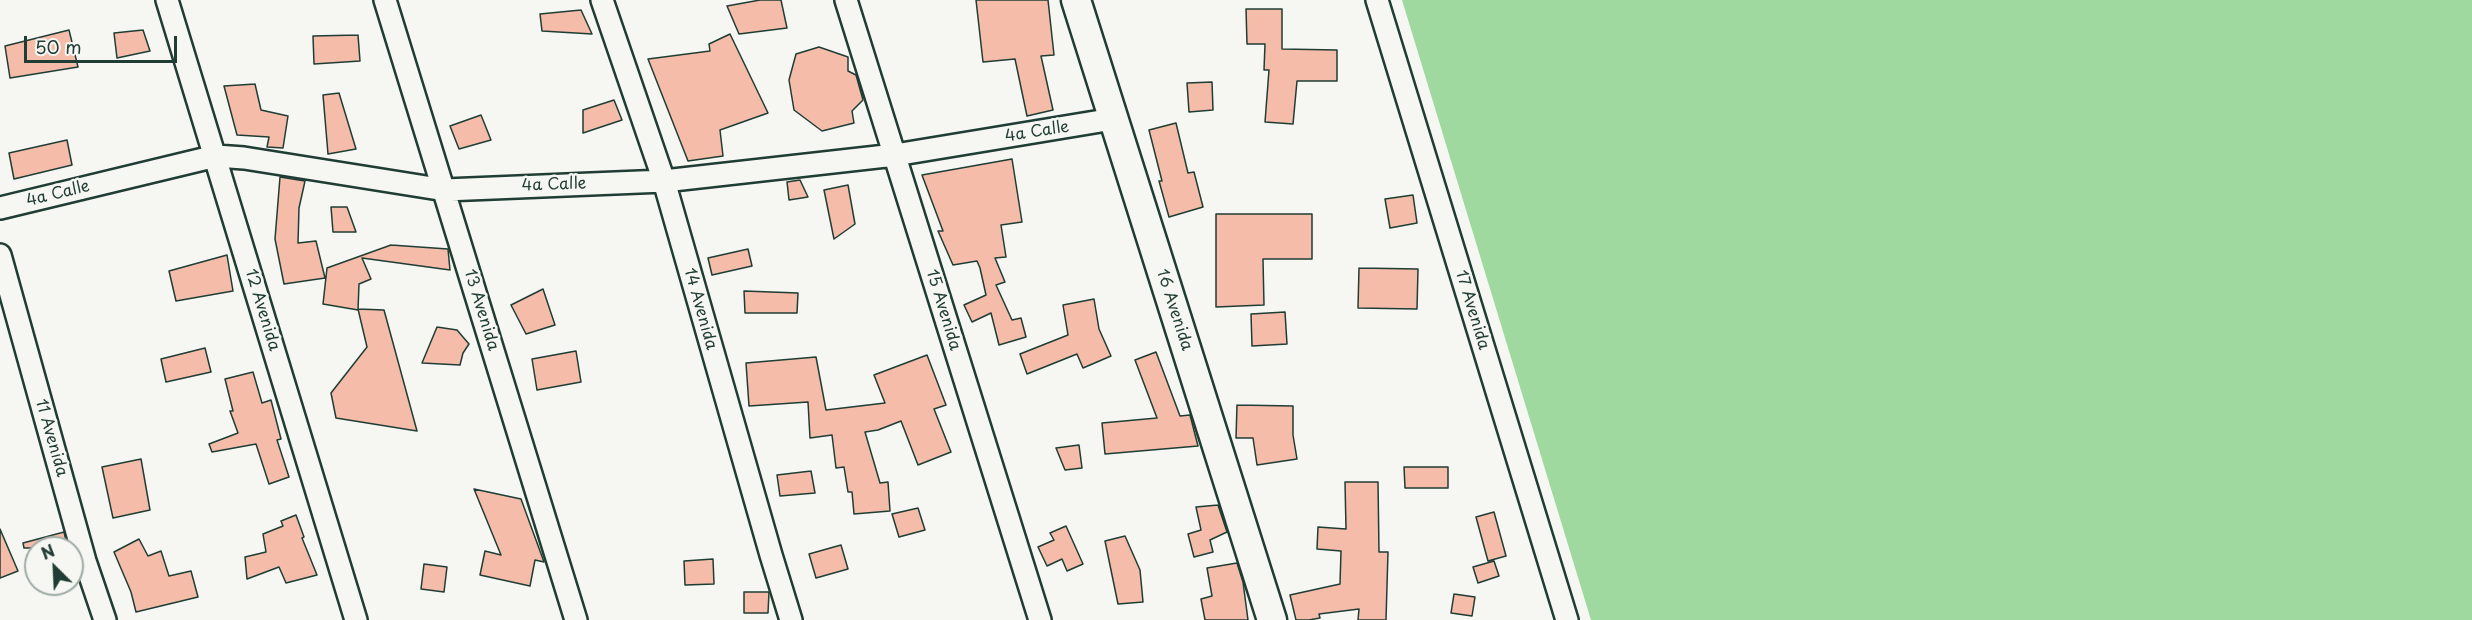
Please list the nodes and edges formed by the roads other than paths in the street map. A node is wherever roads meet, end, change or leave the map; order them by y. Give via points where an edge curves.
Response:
1 (167, 0) edge
2 (385, 0) edge
3 (602, 0) edge
4 (846, 0) edge
5 (1076, 0) edge
6 (1377, 0) edge
7 (1113, 119) junction
8 (895, 155) junction
9 (216, 156) junction
10 (664, 181) junction
11 (445, 190) junction
12 (0, 208) edge
13 (0, 255) edge
14 (105, 620) edge
15 (356, 620) edge
16 (576, 620) edge
17 (791, 620) edge
18 (1040, 620) edge
19 (1272, 620) edge
20 (1567, 620) edge

1 - 9 street, 12 Avenida
2 - 11 street, 13 Avenida
3 - 10 street, 14 Avenida
4 - 8 street, 15 Avenida
5 - 7 main road, 16 Avenida
6 - 20 street, 17 Avenida
7 - 8 street, 4a Calle
7 - 19 main road, 16 Avenida
8 - 10 street, 4a Calle
8 - 18 street, 15 Avenida
9 - 11 street, 4a Calle
9 - 12 street, 4a Calle
9 - 15 street, 12 Avenida
10 - 11 street, 4a Calle
10 - 17 street, 14 Avenida
11 - 16 street, 13 Avenida
13 - 14 street, 11 Avenida

